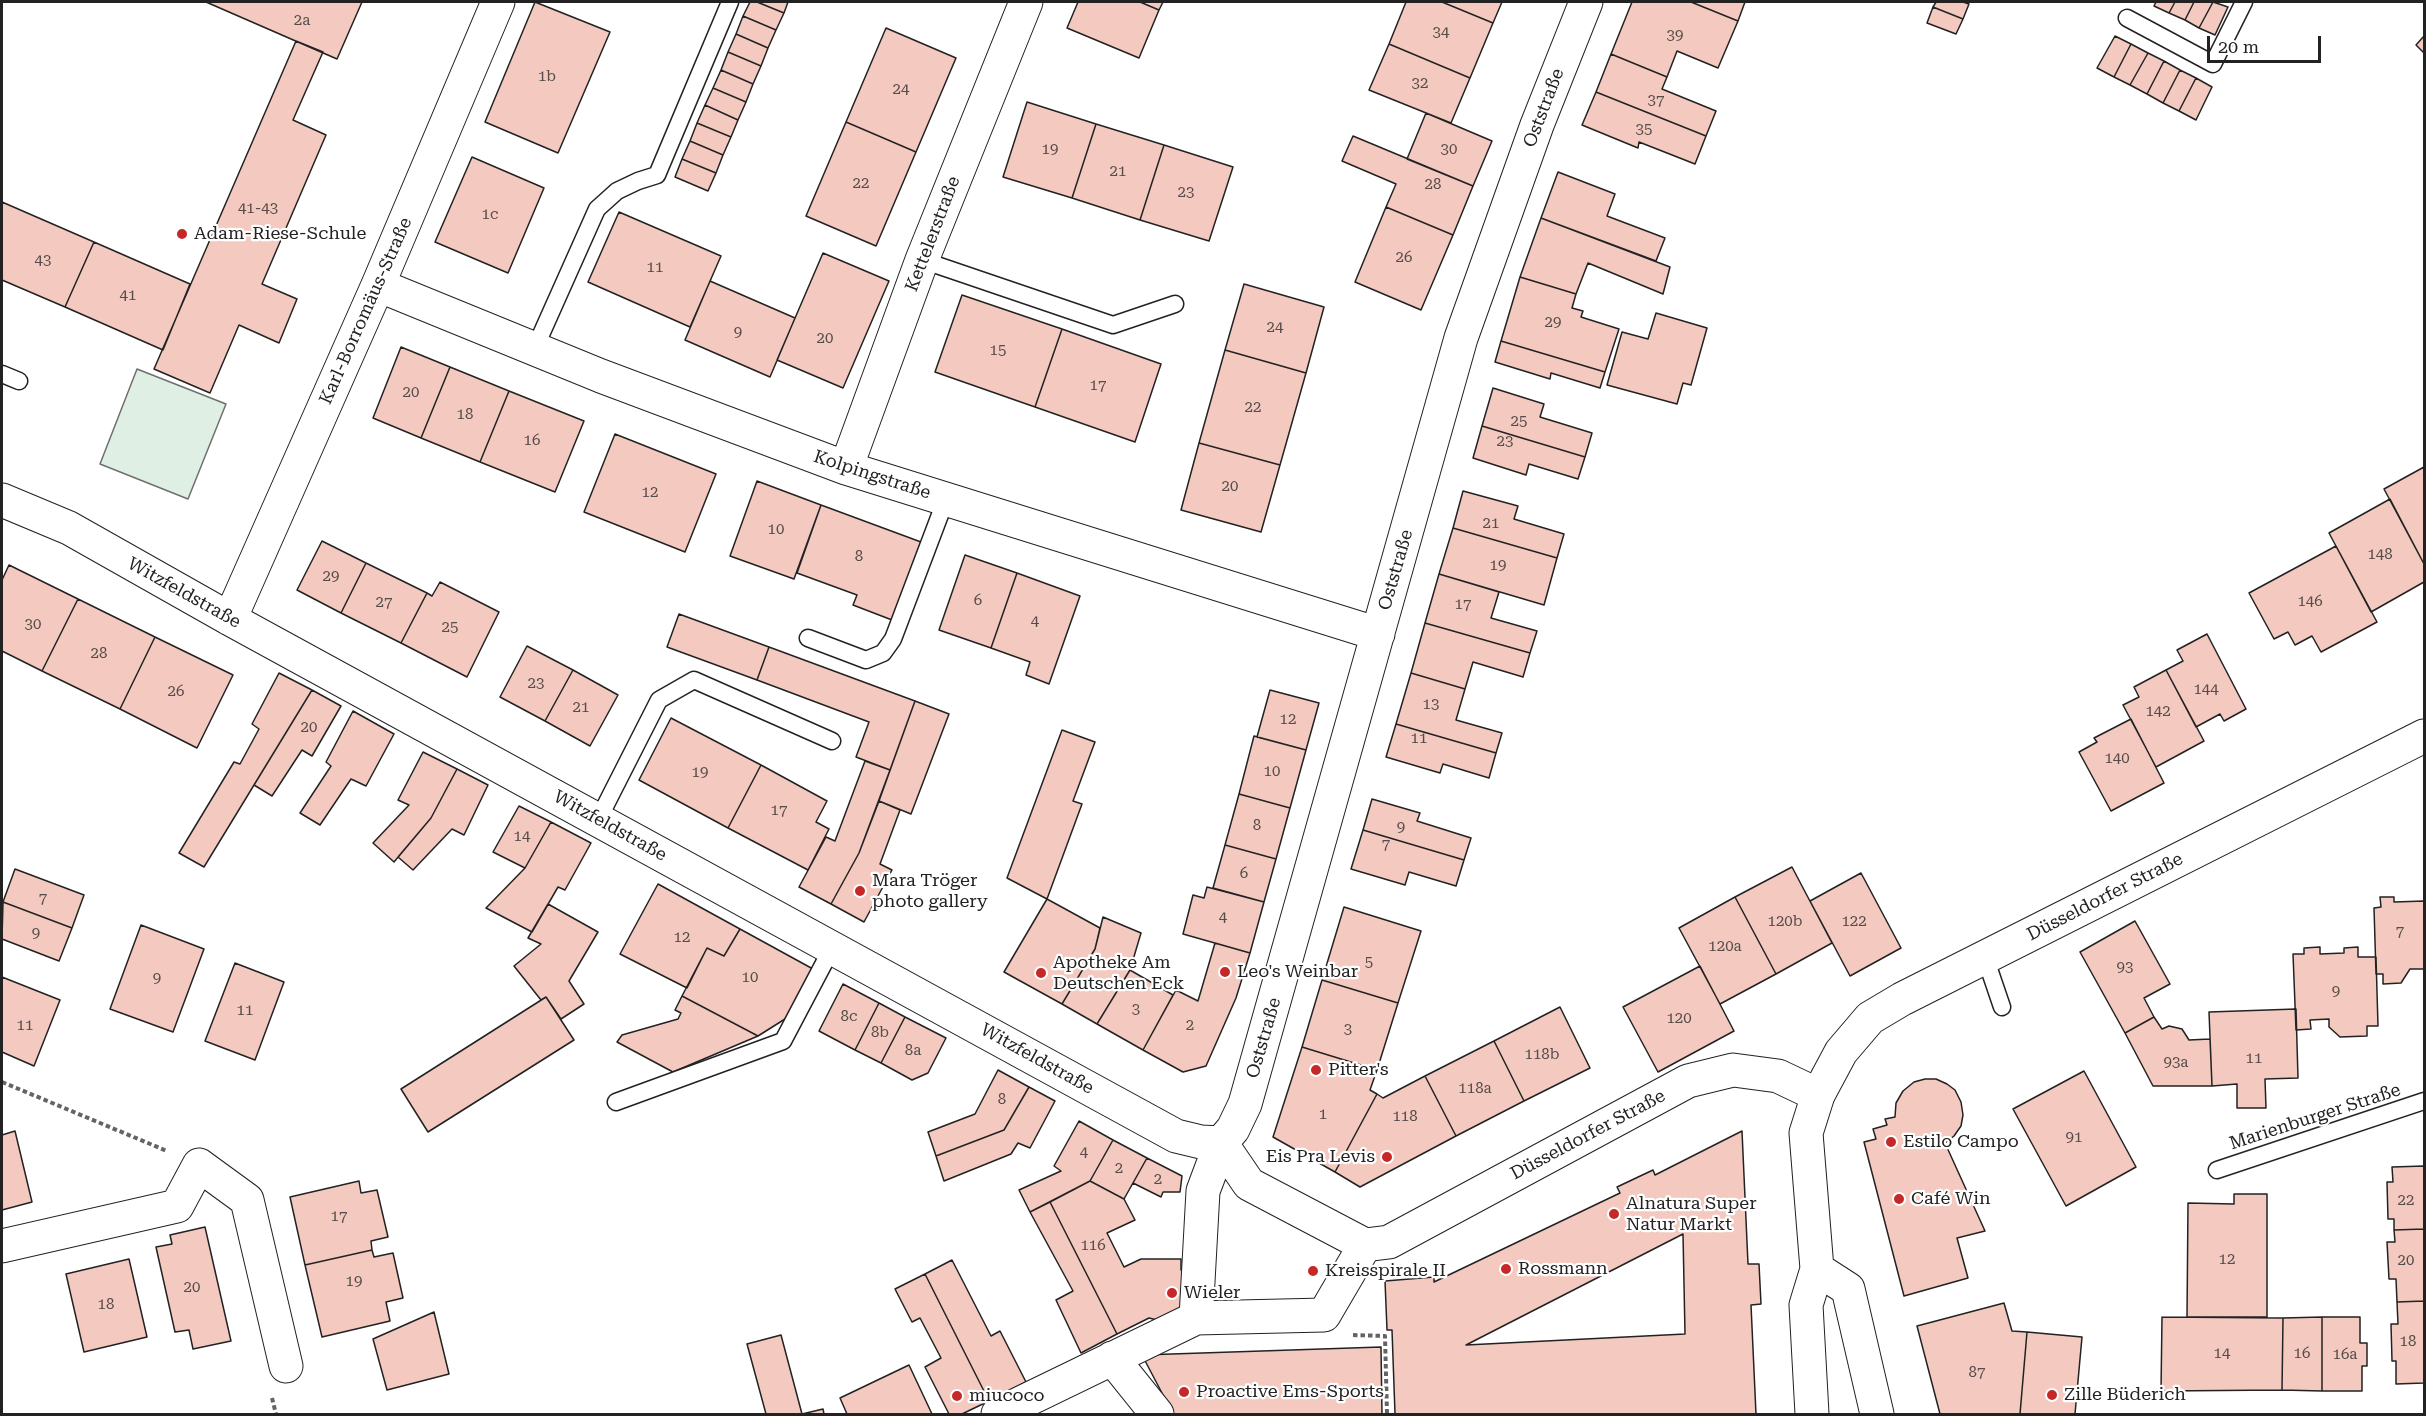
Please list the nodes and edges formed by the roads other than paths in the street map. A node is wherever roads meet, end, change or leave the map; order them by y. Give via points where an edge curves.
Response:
1 (498, 2) edge
2 (730, 2) edge
3 (1026, 2) edge
4 (1586, 2) edge
5 (2244, 2) edge
6 (2127, 18) dead end
7 (922, 260) junction
8 (378, 285) junction
9 (1175, 304) dead end
10 (535, 348) junction
11 (2, 374) edge
12 (19, 381) dead end
13 (846, 468) junction
14 (946, 499) junction
15 (2, 500) edge
16 (230, 619) junction
17 (1378, 634) junction
18 (808, 638) dead end
19 (2424, 736) edge
20 (832, 741) dead end
21 (598, 820) junction
22 (832, 948) junction
23 (1985, 957) junction
24 (2002, 1007) dead end
25 (1818, 1095) junction
26 (2424, 1101) edge
27 (616, 1102) dead end
28 (1221, 1143) junction
29 (2217, 1170) dead end
30 (1365, 1245) junction
31 (2, 1246) edge
32 (1817, 1269) junction
33 (1196, 1318) junction
34 (1112, 1358) junction
35 (286, 1366) dead end
36 (998, 1414) edge
37 (1157, 1414) edge
38 (1812, 1414) edge
39 (1877, 1414) edge

1 - 8 street, Karl-Borromäus-Straße
2 - 10 lane via 657,175 617,191 597,209
3 - 7 street, Kettelerstraße
4 - 17 street, Oststraße via 1537,125 1461,338
5 - 6 lane via 2212,64
7 - 9 lane via 1113,326
7 - 13 street, Kettelerstraße
8 - 10 street, Kolpingstraße
8 - 16 street, Karl-Borromäus-Straße
10 - 13 street, Kolpingstraße
11 - 12 lane
13 - 14 street, Kolpingstraße
14 - 17 street, Kolpingstraße
14 - 18 lane via 893,639 883,653 866,660
15 - 16 street, Witzfeldstraße via 69,528
16 - 21 street, Witzfeldstraße
17 - 28 street, Oststraße via 1245,1104
19 - 23 street, Düsseldorfer Straße
20 - 21 lane via 694,680 659,700
21 - 22 street, Witzfeldstraße
22 - 27 lane via 783,1041
22 - 28 street, Witzfeldstraße via 1176,1136
23 - 24 lane
23 - 25 street, Düsseldorfer Straße via 1870,1018 1841,1052
25 - 30 street, Düsseldorfer Straße via 1778,1076 1733,1070 1688,1081 1389,1242
25 - 32 street, Düsseldorfer Straße via 1806,1133
26 - 29 lane, Marienburger Straße
28 - 30 street via 1249,1184
28 - 33 street via 1203,1191
30 - 33 street via 1324,1315
31 - 35 street via 177,1206 198,1165 247,1200
32 - 38 street, Düsseldorfer Straße via 1806,1305
32 - 39 street via 1848,1289
33 - 34 street
34 - 36 street
34 - 37 street

